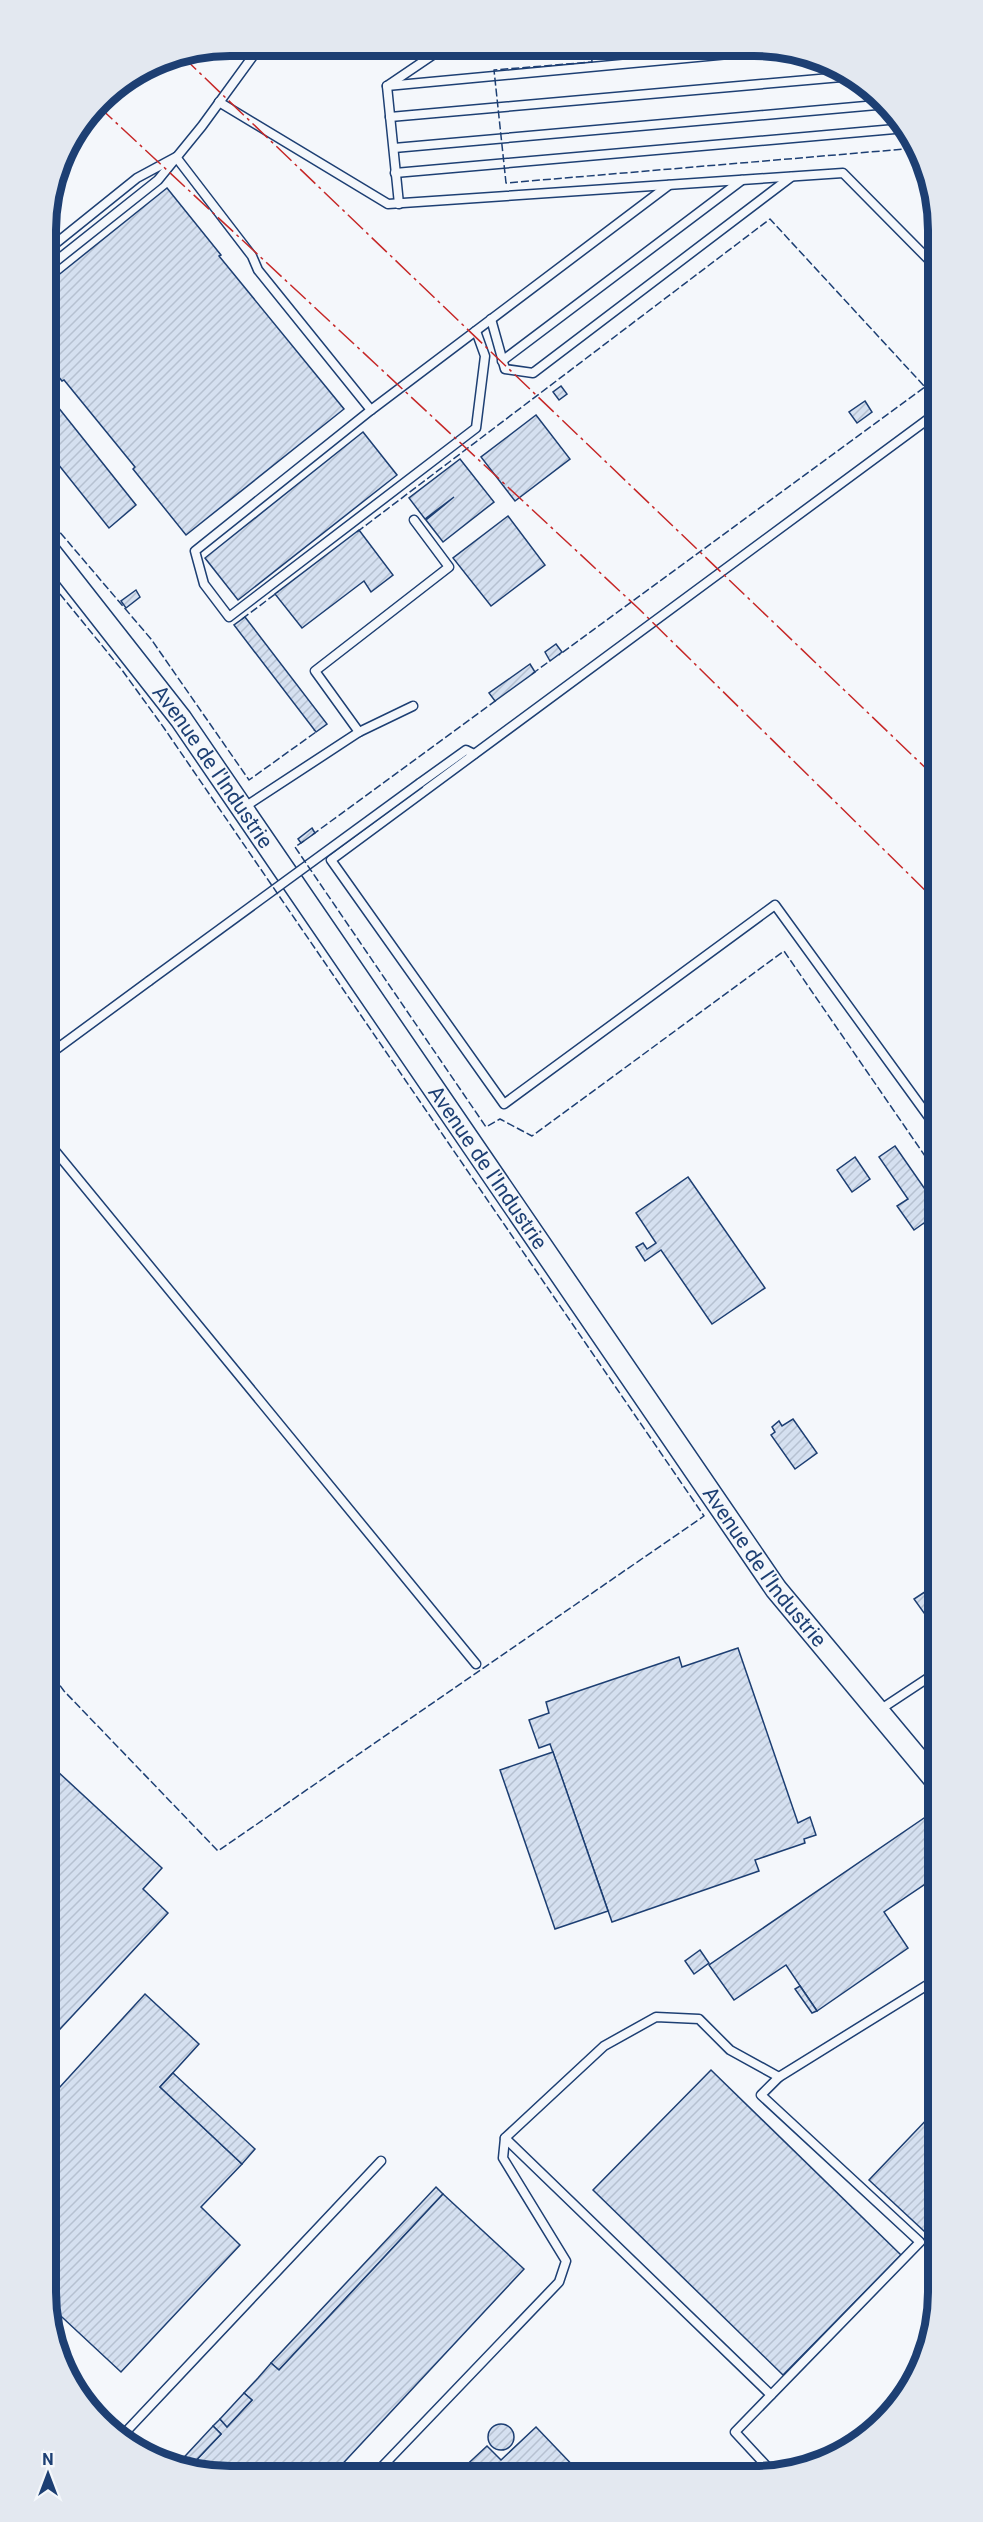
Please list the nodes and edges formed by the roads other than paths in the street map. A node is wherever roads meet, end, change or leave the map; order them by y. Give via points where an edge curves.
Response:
1 (253, 56) edge
2 (431, 56) edge
3 (708, 56) edge
4 (836, 77) edge
5 (387, 86) junction
6 (219, 102) junction
7 (874, 105) edge
8 (390, 117) junction
9 (894, 129) edge
10 (393, 148) junction
11 (176, 157) junction
12 (395, 173) junction
13 (791, 177) junction
14 (743, 180) junction
15 (669, 185) junction
16 (399, 204) junction
17 (56, 243) edge
18 (928, 259) edge
19 (56, 261) edge
20 (491, 319) junction
21 (476, 331) junction
22 (502, 361) junction
23 (371, 410) junction
24 (928, 419) edge
25 (414, 520) dead end
26 (56, 560) edge
27 (413, 706) dead end
28 (359, 732) junction
29 (474, 754) junction
30 (242, 809) junction
31 (56, 1050) edge
32 (928, 1115) edge
33 (56, 1150) edge
34 (476, 1664) dead end
35 (927, 1679) edge
36 (878, 1712) junction
37 (927, 1770) edge
38 (927, 1985) edge
39 (779, 2077) junction
40 (505, 2138) junction
41 (381, 2161) dead end
42 (771, 2395) junction
43 (126, 2432) edge
44 (766, 2465) edge
45 (384, 2466) edge

1 - 6 lane
2 - 5 lane
3 - 5 lane
4 - 8 lane
5 - 8 lane
6 - 11 lane
6 - 16 lane via 388,204
7 - 10 lane
8 - 10 lane
9 - 12 lane
10 - 12 lane
11 - 17 lane via 137,178
11 - 19 lane via 158,180
11 - 23 lane via 252,256 258,270
12 - 16 lane
13 - 14 lane
13 - 18 lane via 843,173
13 - 22 lane via 533,372 505,369
14 - 15 lane
14 - 22 lane
15 - 16 lane
15 - 20 lane
20 - 21 lane
20 - 22 lane
21 - 23 lane
21 - 23 lane via 485,356 476,428 229,618 204,584 195,550
24 - 29 lane
25 - 28 lane via 449,567 315,671
26 - 30 street, Avenue de l'Industrie via 181,719
27 - 28 lane
28 - 30 lane
29 - 31 lane, bridge via 466,750
29 - 32 lane via 331,860 504,1104 776,905
30 - 36 street, Avenue de l'Industrie via 776,1589
33 - 34 lane
35 - 36 lane
36 - 37 street, Avenue de l'Industrie
38 - 39 lane
39 - 40 lane via 730,2050 699,2019 656,2017 604,2046
39 - 42 lane via 761,2095 920,2242
40 - 42 lane
40 - 45 lane via 503,2158 566,2261 559,2282
41 - 43 lane
42 - 44 lane via 735,2432

